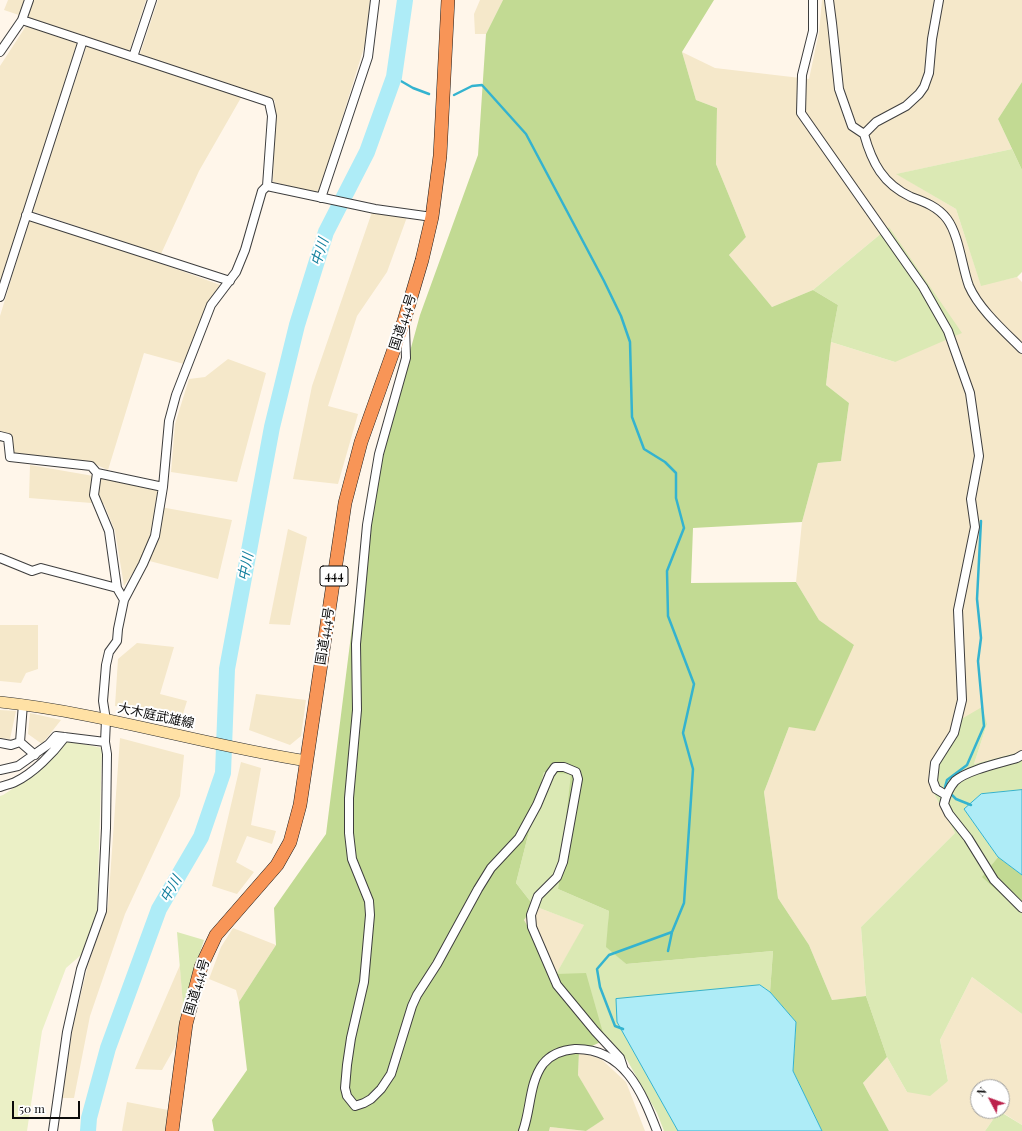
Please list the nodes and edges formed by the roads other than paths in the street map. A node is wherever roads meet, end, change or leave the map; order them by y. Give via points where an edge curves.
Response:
1 (29, 0) edge
2 (152, 0) edge
3 (375, 0) edge
4 (448, 0) edge
5 (813, 0) edge
6 (829, 0) edge
7 (939, 0) edge
8 (22, 20) junction
9 (84, 40) junction
10 (0, 52) edge
11 (133, 57) junction
12 (864, 134) junction
13 (267, 186) junction
14 (321, 198) junction
15 (26, 215) junction
16 (432, 217) junction
17 (230, 281) junction
18 (0, 297) edge
19 (404, 321) junction
20 (1022, 349) edge
21 (0, 436) edge
22 (97, 473) junction
23 (163, 487) junction
24 (0, 558) edge
25 (117, 588) junction
26 (124, 600) junction
27 (0, 702) edge
28 (24, 704) junction
29 (106, 720) junction
30 (65, 737) junction
31 (20, 742) junction
32 (105, 742) junction
33 (0, 743) edge
34 (35, 754) junction
35 (1022, 755) edge
36 (306, 761) junction
37 (0, 770) edge
38 (0, 787) edge
39 (946, 795) junction
40 (1022, 908) edge
41 (623, 1067) junction
42 (52, 1131) edge
43 (172, 1131) edge
44 (523, 1131) edge
45 (657, 1131) edge

1 - 8 street
2 - 11 street
3 - 14 street via 368,57
4 - 16 highway, 国道444号 / 444 via 440,156
5 - 39 street via 813,31 802,75 801,113 923,287 948,331 970,393 979,456 972,499 975,527 958,610 962,700 954,733 935,763 932,781 936,789
6 - 12 street via 839,88 852,126
7 - 12 street via 929,73 924,87 906,106 876,122
8 - 9 street
8 - 10 street
9 - 11 street
9 - 15 street
11 - 13 street via 269,102 272,116
12 - 20 street via 878,171 891,185 938,209 948,220 970,286 979,304
13 - 14 street
13 - 17 street via 262,191 245,250
14 - 16 street
15 - 17 street
15 - 18 street
16 - 19 highway, 国道444号 / 444
17 - 23 street via 211,305 176,394 170,421
19 - 36 highway, 国道444号 / 444 via 361,442 345,503
19 - 41 street via 406,358 379,454 368,525 356,644 357,710 349,798 349,833 352,859 369,902 370,915 364,982 350,1038 345,1088 347,1096 355,1106 364,1103 381,1089 391,1074 417,995 491,868 519,838 537,806 550,774 556,767 576,772 578,779 563,862 557,877 538,896 531,915 532,928 557,985 620,1058
21 - 22 street via 8,438 10,457 91,466
22 - 23 street
22 - 25 street via 94,495 109,530
23 - 26 street via 155,536
24 - 25 street via 32,571 41,568
25 - 26 street
26 - 29 street via 117,641 109,652 106,665 103,701
27 - 28 main road, 大木庭武雄線
28 - 29 main road, 大木庭武雄線
28 - 31 street
29 - 32 street
29 - 36 main road, 大木庭武雄線
30 - 32 street
30 - 34 street via 56,736
30 - 38 street via 36,767 16,782
31 - 33 street via 11,745
31 - 34 street
32 - 42 street via 106,828 102,910 81,969 67,1032
34 - 37 street via 18,766
35 - 39 street via 974,771 956,780
36 - 43 highway, 国道444号 / 444 via 300,805 290,842 277,865 216,935 201,968 186,1024
39 - 40 street via 944,804 949,814 968,838 994,880
41 - 44 street via 608,1056 587,1049 566,1050 553,1055 543,1064 534,1082
41 - 45 street via 637,1085

